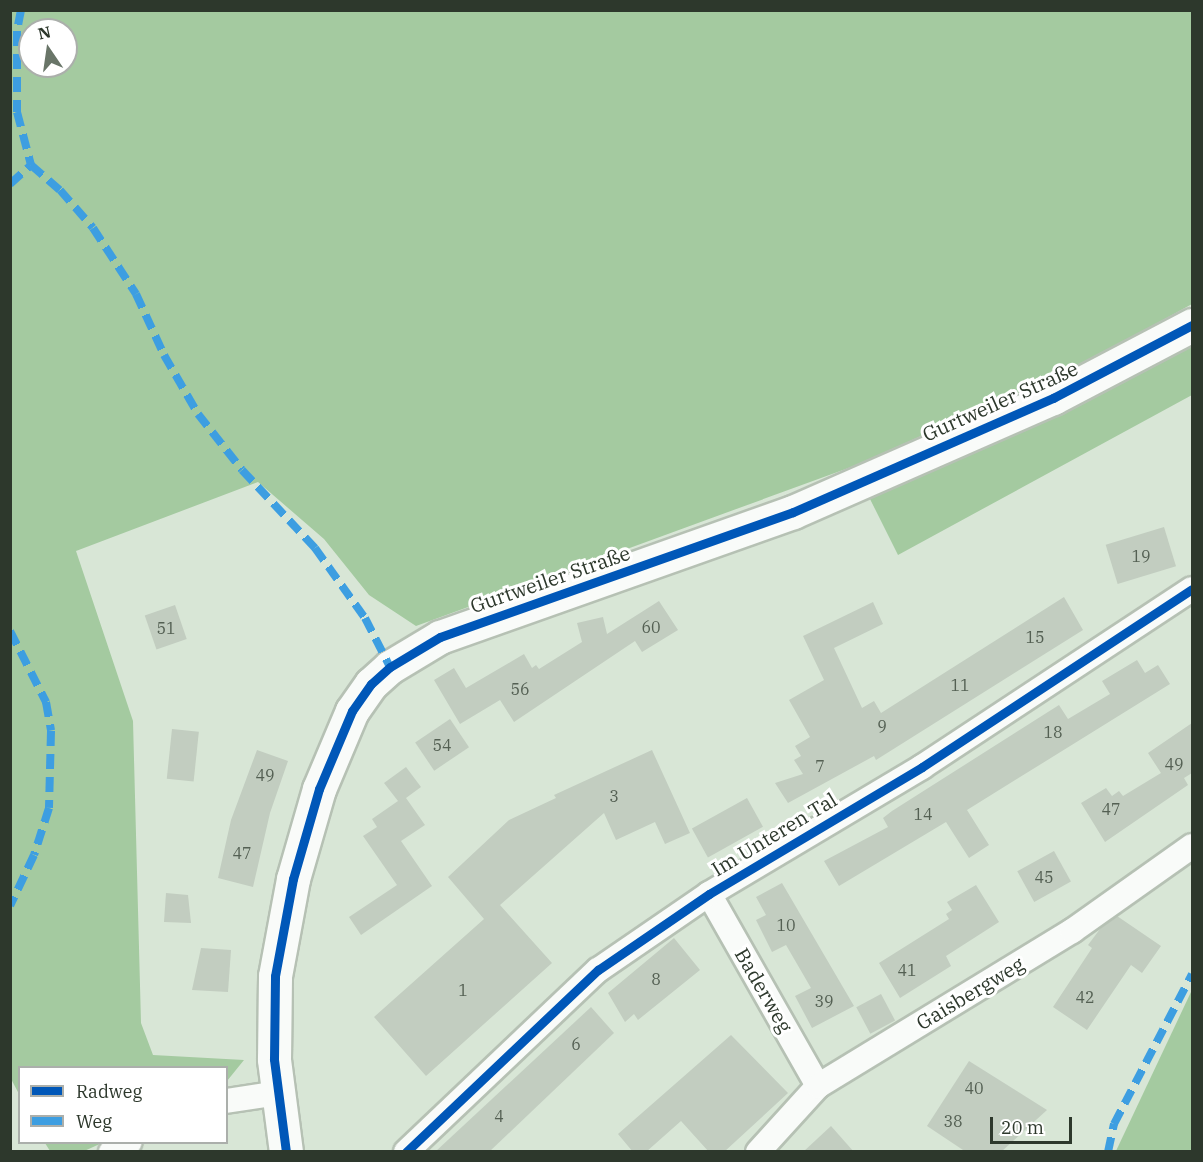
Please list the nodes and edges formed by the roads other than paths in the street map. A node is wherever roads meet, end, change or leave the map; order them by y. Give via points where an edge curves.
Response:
1 (1192, 326) edge
2 (1192, 590) edge
3 (1192, 846) edge
4 (709, 894) junction
5 (818, 1086) junction
6 (279, 1093) junction
7 (228, 1101) edge
8 (128, 1144) edge
9 (111, 1152) edge
10 (286, 1152) edge
11 (406, 1152) edge
12 (758, 1152) edge

1 - 6 main road, Gurtweiler Straße via 1053,398 793,512 488,619 440,638 390,667 371,684 352,711 319,789 293,879 272,1017
2 - 4 street, Im Unteren Tal via 922,767
3 - 5 street, Gaisbergweg via 1072,931
4 - 5 street, Baderweg
4 - 11 street, Im Unteren Tal via 598,970
5 - 12 street, Gaisbergweg
6 - 7 street
6 - 10 main road, Gurtweiler Straße
8 - 9 street

